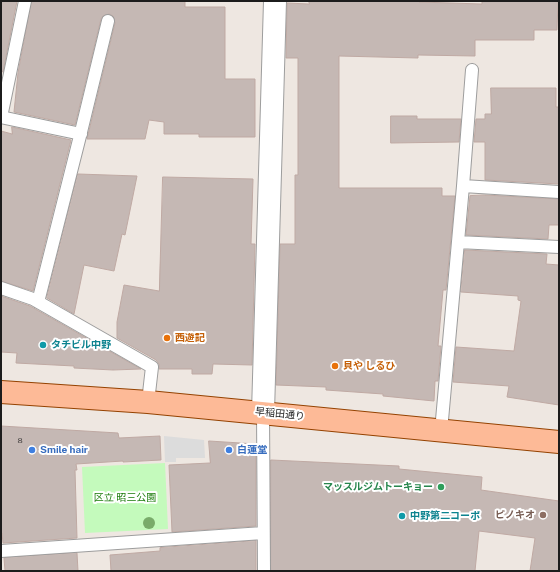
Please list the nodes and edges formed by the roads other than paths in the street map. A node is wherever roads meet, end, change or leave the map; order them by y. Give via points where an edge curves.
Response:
1 (25, 1) edge
2 (275, 1) edge
3 (108, 21) dead end
4 (472, 70) dead end
5 (1, 117) edge
6 (81, 134) junction
7 (463, 186) junction
8 (559, 192) edge
9 (458, 242) junction
10 (559, 247) edge
11 (1, 288) edge
12 (38, 302) junction
13 (1, 392) edge
14 (148, 402) junction
15 (263, 412) junction
16 (441, 431) junction
17 (559, 442) edge
18 (263, 533) junction
19 (1, 551) edge
20 (264, 571) edge

1 - 5 lane
2 - 15 street
3 - 6 lane
4 - 7 lane
5 - 6 lane
6 - 12 lane
7 - 8 lane
7 - 9 lane
9 - 10 lane
9 - 16 lane
11 - 12 lane
12 - 14 lane via 152,367
13 - 14 main road, 早稲田通り
14 - 15 main road, 早稲田通り
15 - 16 main road, 早稲田通り
15 - 18 lane
16 - 17 main road, 早稲田通り
18 - 19 lane
18 - 20 lane

